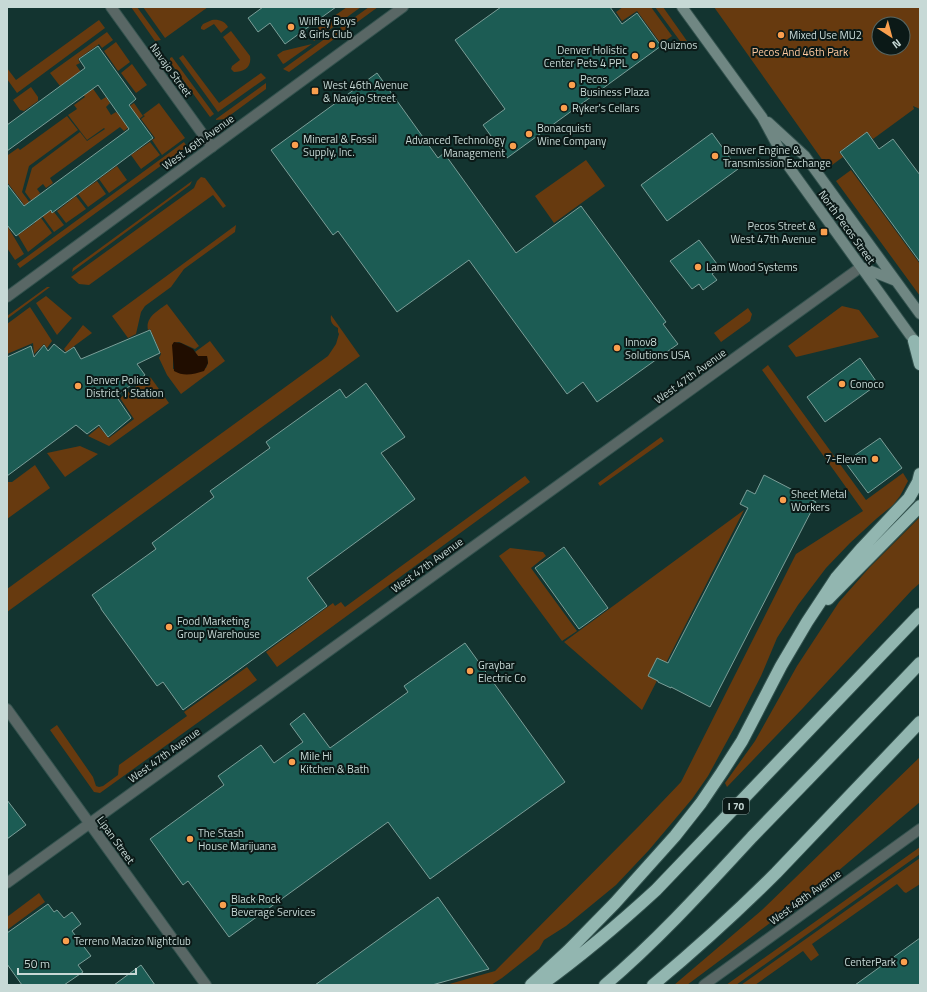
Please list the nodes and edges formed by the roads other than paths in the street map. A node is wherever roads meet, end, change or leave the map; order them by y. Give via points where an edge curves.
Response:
1 (111, 7) edge
2 (404, 7) edge
3 (682, 7) edge
4 (762, 117) junction
5 (212, 147) junction
6 (861, 267) junction
7 (896, 281) junction
8 (7, 297) edge
9 (920, 314) edge
10 (917, 344) edge
11 (920, 364) edge
12 (920, 474) edge
13 (920, 506) edge
14 (920, 614) edge
15 (812, 615) junction
16 (920, 663) edge
17 (7, 709) edge
18 (920, 722) edge
19 (90, 823) junction
20 (920, 828) edge
21 (7, 883) edge
22 (206, 985) edge
23 (531, 985) edge
24 (541, 985) edge
25 (605, 985) edge
26 (653, 985) edge
27 (704, 985) edge

1 - 5 street, Navajo Street
2 - 5 street, West 46th Avenue
3 - 4 main road, North Pecos Street
4 - 6 main road, North Pecos Street via 789,167
4 - 7 main road, North Pecos Street via 805,156
5 - 8 street, West 46th Avenue
6 - 7 main road
6 - 10 main road, North Pecos Street
6 - 19 street, West 47th Avenue
7 - 9 main road, North Pecos Street
10 - 11 highway
12 - 15 highway via 909,498 836,578
13 - 15 highway
14 - 24 highway, I 70 via 656,890 627,917
15 - 23 highway via 742,741 701,803 615,903
16 - 25 highway via 681,913
17 - 19 street, Lipan Street
18 - 26 highway via 758,891
19 - 21 street, West 47th Avenue
19 - 22 street, Lipan Street
20 - 27 street, West 48th Avenue

